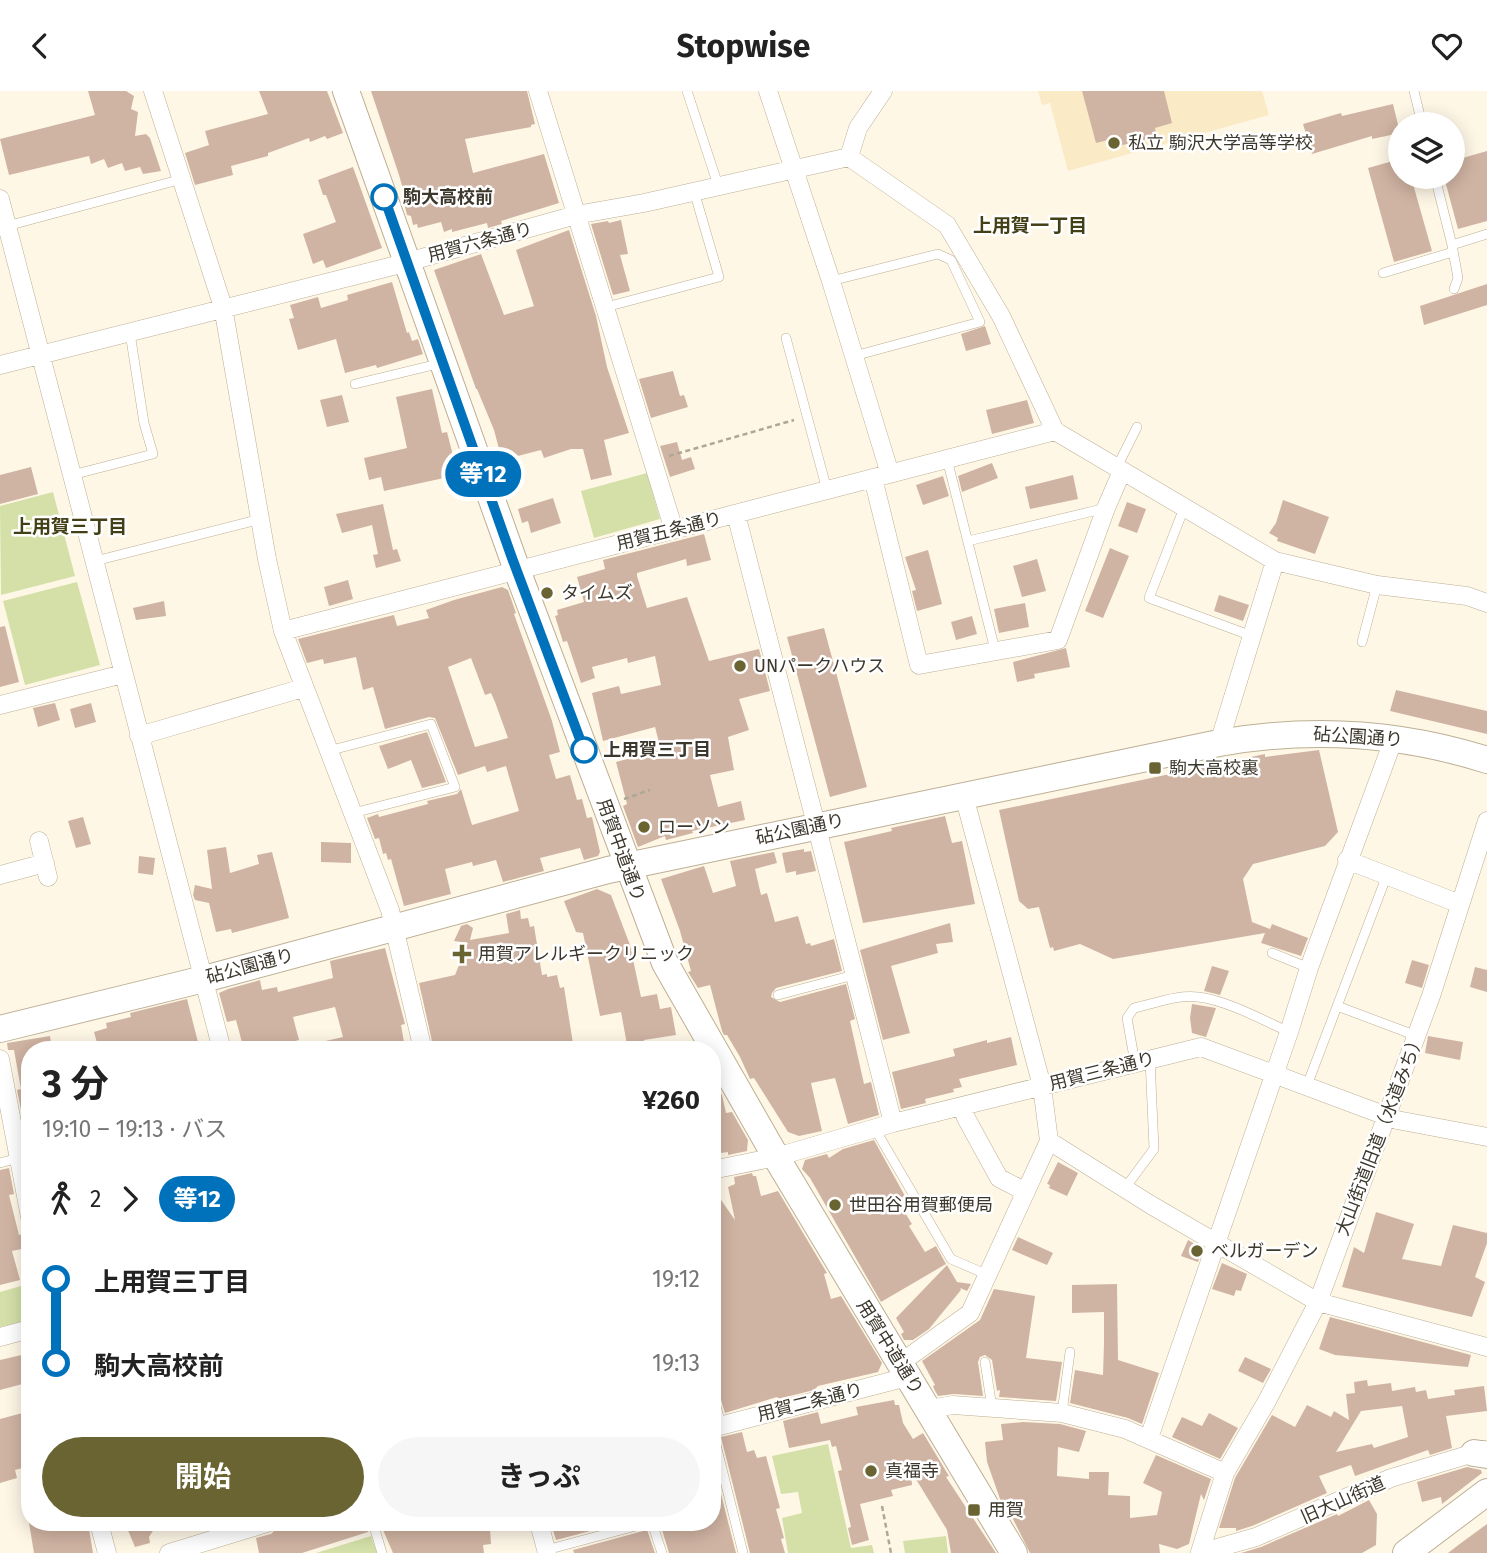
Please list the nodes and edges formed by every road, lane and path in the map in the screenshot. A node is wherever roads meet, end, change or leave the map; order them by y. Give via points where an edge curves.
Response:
1 (153, 91) edge
2 (346, 91) edge
3 (538, 91) edge
4 (687, 91) edge
5 (768, 91) edge
6 (884, 91) edge
7 (1414, 91) edge
8 (1419, 112) edge
9 (849, 157) junction
10 (793, 168) junction
11 (182, 179) junction
12 (718, 185) junction
13 (1438, 189) edge
14 (694, 191) junction
15 (0, 199) edge
16 (576, 215) junction
17 (7, 226) junction
18 (1487, 234) edge
19 (1453, 249) junction
20 (407, 262) junction
21 (1383, 273) dead end
22 (831, 281) junction
23 (1454, 289) dead end
24 (223, 307) junction
25 (606, 307) junction
26 (130, 333) junction
27 (786, 338) dead end
28 (41, 355) junction
29 (854, 356) junction
30 (443, 363) junction
31 (0, 365) edge
32 (355, 384) dead end
33 (807, 416) junction
34 (1137, 427) dead end
35 (1055, 431) junction
36 (947, 459) junction
37 (653, 461) junction
38 (1120, 469) junction
39 (72, 475) junction
40 (881, 476) junction
41 (827, 490) junction
42 (1106, 508) junction
43 (1184, 508) junction
44 (736, 514) junction
45 (261, 519) junction
46 (674, 530) junction
47 (968, 541) junction
48 (94, 561) junction
49 (1275, 561) junction
50 (517, 570) junction
51 (1377, 585) junction
52 (1487, 603) edge
53 (284, 631) junction
54 (1252, 636) junction
55 (1362, 642) dead end
56 (995, 650) junction
57 (123, 674) junction
58 (303, 688) junction
59 (0, 705) edge
60 (139, 736) junction
61 (1394, 738) junction
62 (1219, 743) junction
63 (327, 751) junction
64 (1487, 760) edge
65 (964, 796) junction
66 (351, 814) junction
67 (1487, 821) edge
68 (817, 826) junction
69 (39, 841) dead end
70 (1347, 860) junction
71 (627, 866) junction
72 (0, 874) edge
73 (1387, 875) junction
74 (1460, 904) junction
75 (394, 926) junction
76 (1272, 953) dead end
77 (1308, 968) junction
78 (854, 975) junction
79 (204, 979) junction
80 (778, 995) dead end
81 (1337, 1006) junction
82 (0, 1029) edge
83 (1289, 1032) junction
84 (1417, 1036) junction
85 (220, 1041) edge
86 (421, 1041) edge
87 (709, 1041) edge
88 (0, 1059) edge
89 (1143, 1061) junction
90 (721, 1062) edge
91 (1274, 1075) junction
92 (1042, 1086) junction
93 (1306, 1087) junction
94 (962, 1106) junction
95 (1385, 1116) junction
96 (894, 1123) junction
97 (875, 1129) junction
98 (1487, 1137) edge
99 (1049, 1141) junction
100 (776, 1157) junction
101 (19, 1158) junction
102 (0, 1163) edge
103 (721, 1168) edge
104 (21, 1169) edge
105 (1125, 1188) junction
106 (1026, 1192) junction
107 (1216, 1243) junction
108 (988, 1275) junction
109 (1318, 1302) junction
110 (21, 1331) edge
111 (0, 1337) edge
112 (1487, 1347) edge
113 (1070, 1352) dead end
114 (985, 1363) dead end
115 (903, 1371) junction
116 (992, 1408) junction
117 (929, 1409) junction
118 (1062, 1413) junction
119 (721, 1425) edge
120 (1149, 1438) junction
121 (1483, 1452) edge
122 (721, 1454) edge
123 (1225, 1473) junction
124 (1487, 1492) edge
125 (881, 1506) dead end
126 (101, 1531) edge
127 (241, 1531) edge
128 (375, 1531) edge
129 (541, 1531) edge
130 (618, 1531) edge
131 (655, 1531) edge
132 (1234, 1548) edge
133 (547, 1551) edge
134 (107, 1553) edge
135 (169, 1553) edge
136 (382, 1553) edge
137 (662, 1553) edge
138 (743, 1553) edge
139 (891, 1553) edge
140 (1014, 1553) edge
141 (1199, 1553) edge
142 (1405, 1553) edge

1 - 11 street
2 - 20 street, 用賀中道通り
3 - 16 street
4 - 12 lane
5 - 10 street
6 - 9 street via 858,128
7 - 8 lane
9 - 10 street, 用賀六条通り
9 - 35 street via 947,225 1001,316
10 - 12 street, 用賀六条通り
10 - 22 street
11 - 17 lane
11 - 24 street
12 - 14 street, 用賀六条通り
13 - 19 lane
14 - 16 street, 用賀六条通り
14 - 25 lane via 719,278
15 - 17 street
16 - 20 street, 用賀六条通り
16 - 25 street
17 - 28 street
18 - 19 lane
19 - 21 lane
19 - 23 lane via 1458,278
20 - 24 street, 用賀六条通り
20 - 30 street, 用賀中道通り
22 - 29 street
22 - 29 lane via 938,254 951,260 980,321
24 - 26 street, 用賀六条通り
24 - 45 street
25 - 37 street
26 - 28 street, 用賀六条通り
26 - 39 lane via 153,454
27 - 33 lane
28 - 31 street, 用賀六条通り
28 - 39 street
29 - 40 street
30 - 32 lane
30 - 50 street, 用賀中道通り
33 - 37 path
33 - 41 lane
34 - 38 lane
35 - 36 street, 用賀五条通り
35 - 38 street
36 - 40 street, 用賀五条通り
36 - 47 lane
37 - 46 street
38 - 42 street
38 - 43 street
39 - 48 street
40 - 41 street, 用賀五条通り
40 - 56 street via 919,665
41 - 44 street, 用賀五条通り
42 - 47 lane
42 - 56 street via 1058,639
43 - 49 street
43 - 54 lane via 1149,598
44 - 46 street, 用賀五条通り
44 - 68 street
45 - 48 lane
45 - 53 street
46 - 50 street, 用賀五条通り
47 - 56 lane
48 - 57 street
49 - 51 street
49 - 54 street
50 - 53 street, 用賀五条通り
50 - 71 street, 用賀中道通り
51 - 52 street via 1467,596
51 - 55 lane
53 - 58 street
54 - 62 street
57 - 59 street
57 - 60 street
58 - 60 street
58 - 63 street
60 - 79 street
61 - 62 street, 砧公園通り via 1306,733
61 - 64 street, 砧公園通り
61 - 70 street
62 - 65 street, 砧公園通り
63 - 66 street
63 - 66 lane via 431,724 455,787
65 - 68 street, 砧公園通り
65 - 92 street
66 - 75 street
67 - 74 street, 大山街道旧道（水道みち）
68 - 71 street, 砧公園通り
68 - 78 street
69 - 72 street via 47,870
70 - 73 street
70 - 77 street
71 - 75 street, 砧公園通り
71 - 87 street, 用賀中道通り via 664,963
73 - 74 street
73 - 81 lane
74 - 84 street, 大山街道旧道（水道みち）
75 - 79 street, 砧公園通り
75 - 86 street
76 - 77 lane
77 - 83 street
78 - 80 lane
78 - 96 street
79 - 82 street, 砧公園通り
79 - 85 street
81 - 84 lane
81 - 93 lane
83 - 89 lane via 1243,1011 1198,997 1180,998 1134,1008 1127,1019
83 - 91 street
84 - 95 street, 大山街道旧道（水道みち）
88 - 101 street
89 - 91 street, 用賀三条通り via 1201,1047
89 - 92 street, 用賀三条通り
89 - 105 lane via 1154,1149
90 - 100 street, 用賀中道通り
91 - 93 street, 用賀三条通り
91 - 107 street
92 - 94 street, 用賀三条通り
92 - 99 street
93 - 95 street, 用賀三条通り
94 - 96 street, 用賀三条通り
94 - 106 street via 999,1178
95 - 98 street, 用賀三条通り
95 - 109 street, 大山街道旧道（水道みち）
96 - 97 street, 用賀三条通り
97 - 100 street, 用賀三条通り
97 - 108 lane via 951,1259
99 - 105 street
99 - 106 street
100 - 103 street, 用賀三条通り
100 - 115 street, 用賀中道通り
101 - 102 lane
101 - 104 street
105 - 107 street
106 - 108 street
107 - 109 street
107 - 120 street
108 - 115 street via 970,1313
109 - 112 street
109 - 123 street, 大山街道旧道（水道みち）
110 - 111 street
113 - 118 lane
114 - 116 lane
115 - 117 street, 用賀中道通り
115 - 119 street, 用賀二条通り
116 - 117 street via 953,1405
116 - 118 street
117 - 140 street, 用賀中道通り
118 - 120 street
120 - 123 street
121 - 132 street, 旧大山街道 via 1391,1478
122 - 138 lane
123 - 141 street, 大山街道旧道（水道みち）
124 - 142 street
125 - 139 path
126 - 134 street
127 - 135 street
128 - 136 lane
129 - 133 street
130 - 133 lane
131 - 137 lane
132 - 141 street, 旧大山街道

